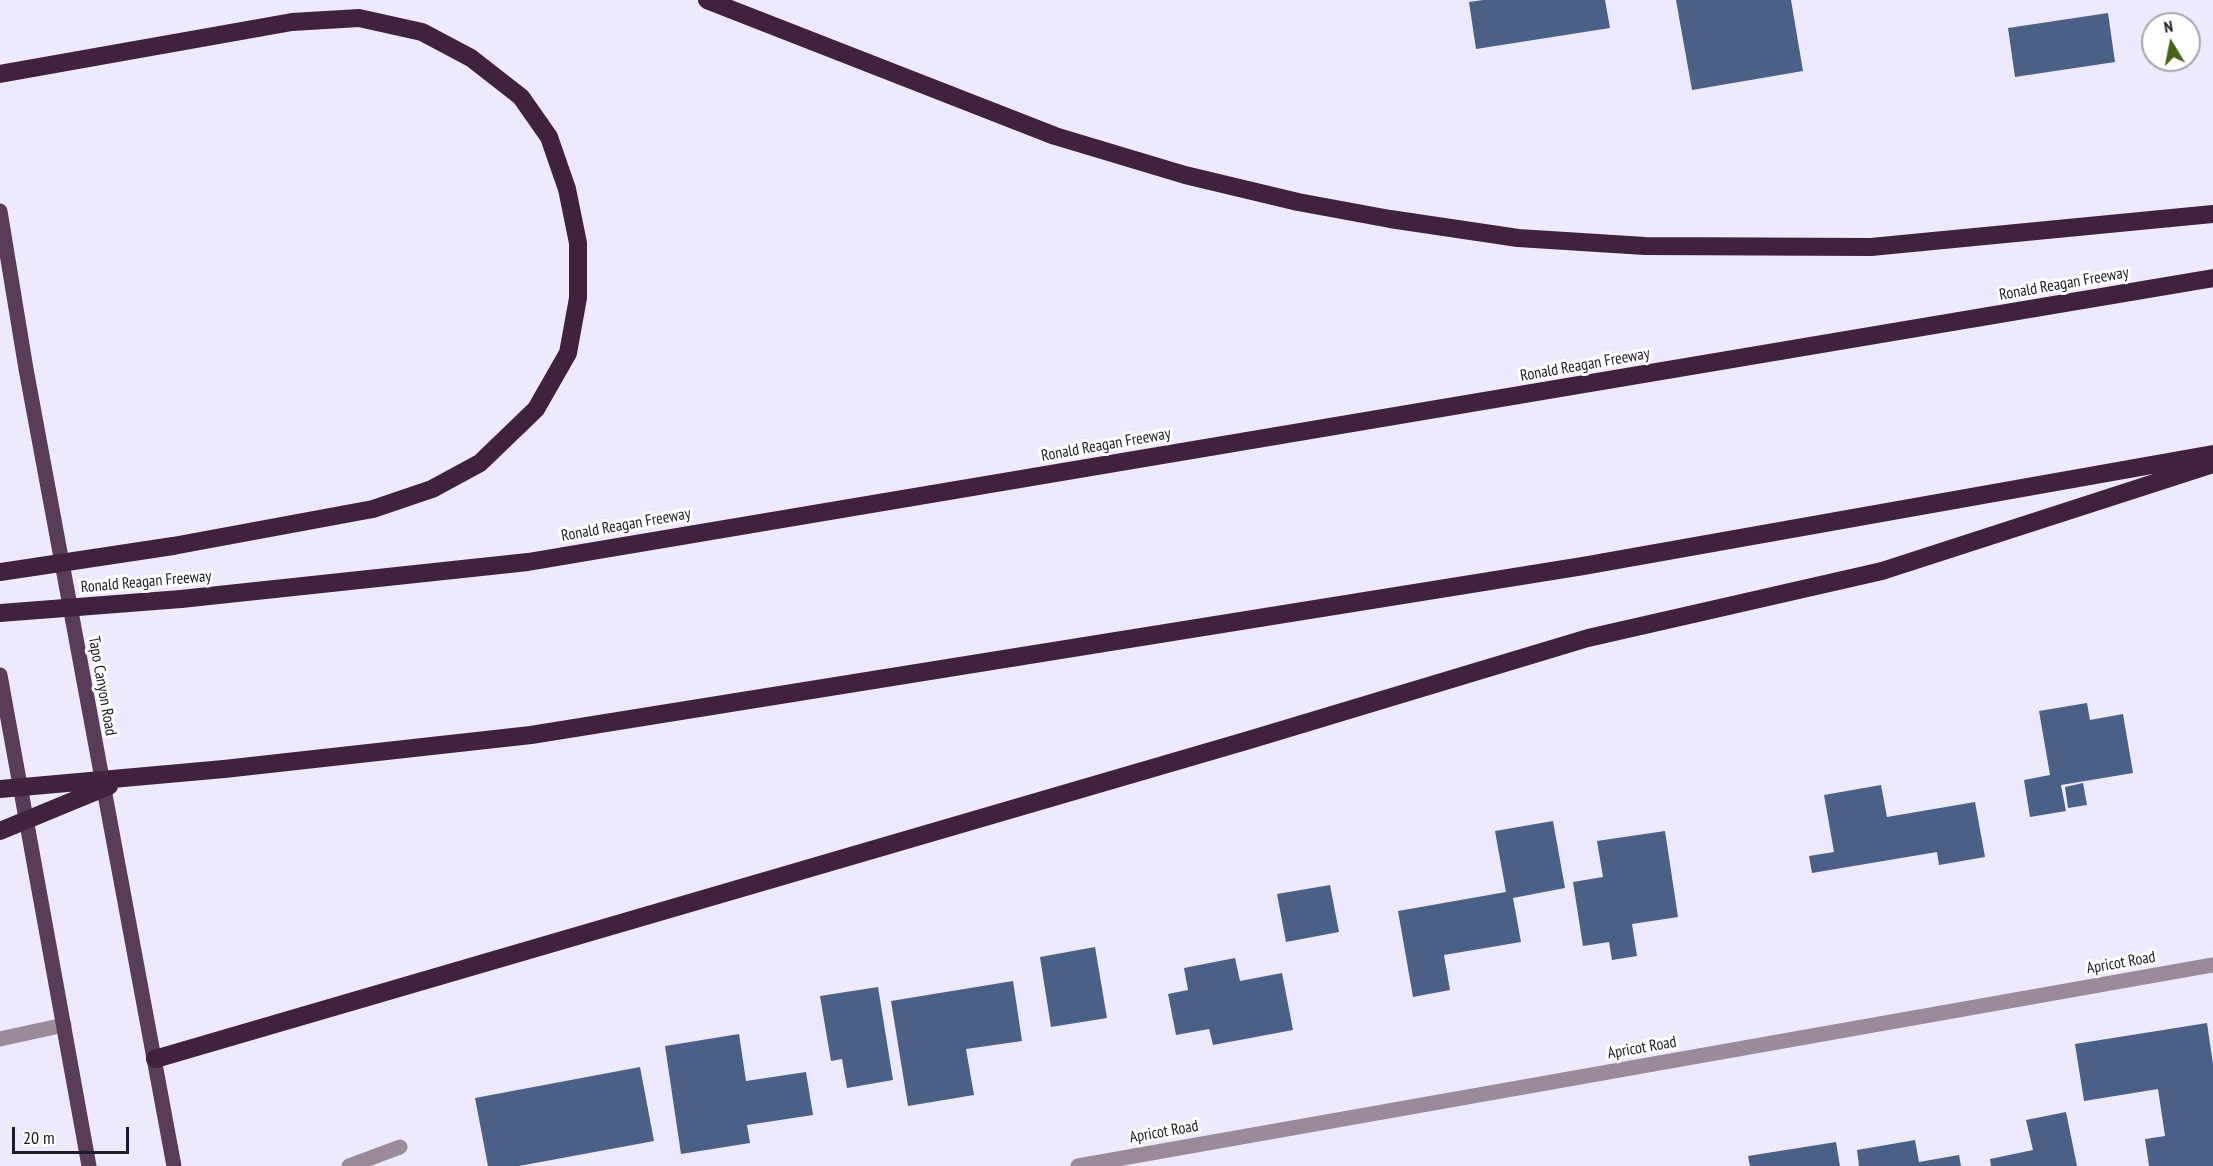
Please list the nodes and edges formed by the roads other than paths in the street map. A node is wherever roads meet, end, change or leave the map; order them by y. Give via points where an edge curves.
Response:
1 (707, 0) edge
2 (0, 74) edge
3 (0, 211) edge
4 (2213, 214) edge
5 (2213, 278) edge
6 (2213, 454) edge
7 (2213, 464) edge
8 (0, 572) edge
9 (0, 613) edge
10 (0, 675) edge
11 (126, 779) junction
12 (0, 789) edge
13 (0, 831) edge
14 (2213, 965) edge
15 (64, 1025) junction
16 (0, 1039) edge
17 (155, 1059) junction
18 (400, 1147) dead end
19 (89, 1166) edge
20 (174, 1166) edge
21 (349, 1166) edge
22 (1078, 1166) edge

1 - 4 highway via 1055,136 1185,175 1298,202 1518,238 1645,246 1871,247
2 - 8 highway, bridge via 292,22 359,18 422,32 471,58 521,97 549,137 567,189 578,243 578,298 568,353 536,409 480,463 432,489 373,509 173,546
3 - 17 main road, Tapo Canyon Road
5 - 9 highway, Ronald Reagan Freeway, bridge via 528,562 181,599
6 - 11 highway, bridge via 1583,566 531,735
7 - 17 highway via 1881,571 1588,638
10 - 15 main road
11 - 12 highway, bridge
11 - 13 highway, bridge
14 - 22 street, Apricot Road
15 - 16 street
15 - 19 main road
17 - 20 main road, Tapo Canyon Road
18 - 21 street

